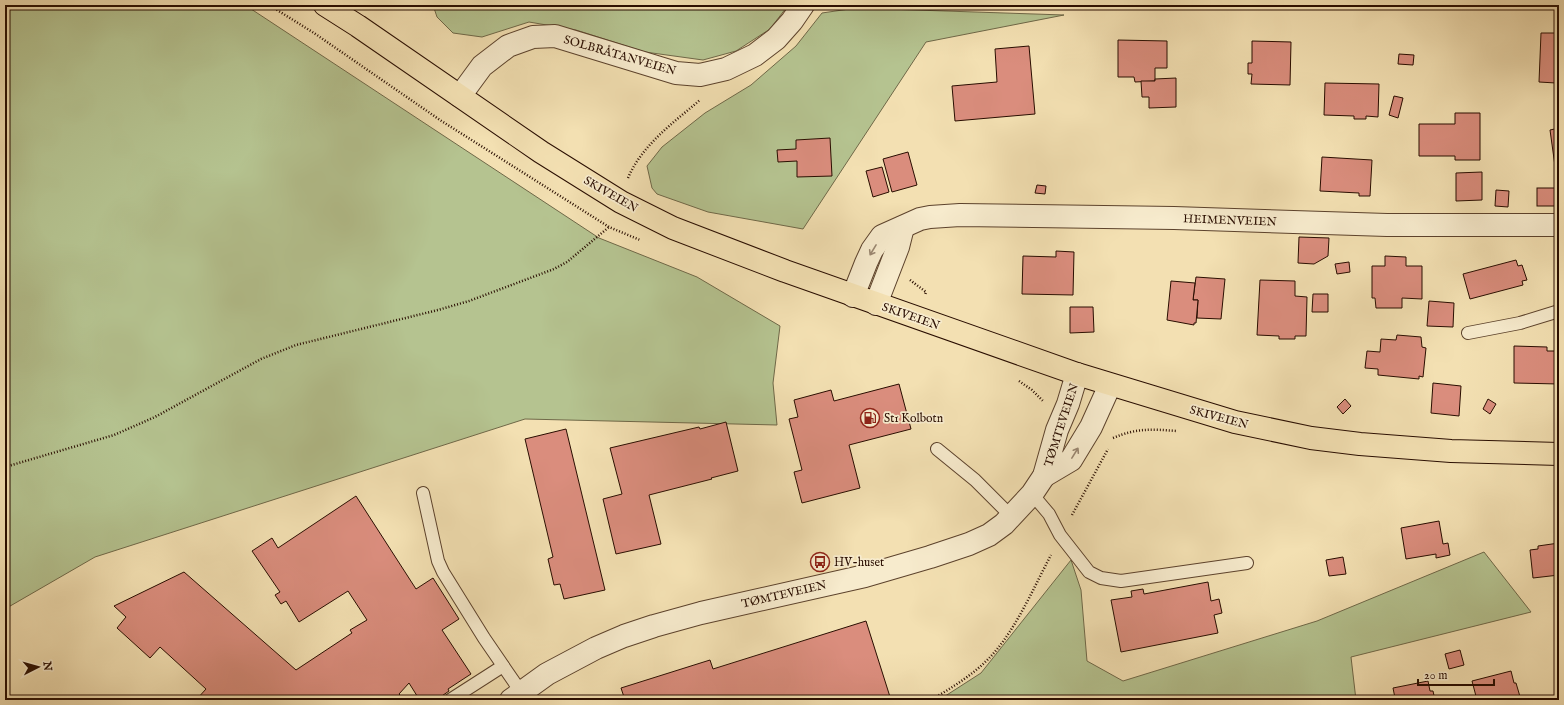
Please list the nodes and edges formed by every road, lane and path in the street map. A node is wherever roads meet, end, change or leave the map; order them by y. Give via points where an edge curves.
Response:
1 (325, 5) edge
2 (803, 5) edge
3 (460, 96) junction
4 (702, 98) dead end
5 (621, 202) junction
6 (1559, 225) edge
7 (902, 227) junction
8 (853, 296) junction
9 (876, 304) junction
10 (1559, 311) edge
11 (1468, 333) dead end
12 (1077, 374) junction
13 (1110, 385) junction
14 (1183, 432) dead end
15 (937, 449) dead end
16 (1559, 454) edge
17 (5, 467) edge
18 (1044, 476) junction
19 (423, 493) dead end
20 (1032, 494) junction
21 (1011, 516) junction
22 (1060, 536) junction
23 (1247, 563) dead end
24 (503, 666) junction
25 (516, 696) edge
26 (450, 700) edge
27 (931, 700) edge

1 - 3 main road, SKIVEIEN
2 - 3 street, SOLBRÅTANVEIEN via 776,39 755,55 726,70 700,75 676,73 555,36 533,37 508,46 482,66
3 - 5 main road, SKIVEIEN via 540,152
4 - 5 path via 667,127 639,156 628,176
5 - 8 main road, SKIVEIEN via 710,243
5 - 17 path via 608,227 554,269 469,301 296,345 261,359 155,417 114,435
6 - 7 street, HEIMENVEIEN via 1387,225 960,215 930,216
7 -> 8 street, HEIMENVEIEN via 882,236 872,250
7 - 9 street via 898,247
8 - 9 main road, SKIVEIEN
9 - 12 main road, SKIVEIEN
10 - 11 lane via 1520,323
12 - 13 main road, SKIVEIEN
12 - 18 street, TØMTEVEIEN
13 - 16 main road, SKIVEIEN via 1235,422 1311,438 1415,449
18 -> 13 street, TØMTEVEIEN via 1071,460 1091,427
14 - 22 path via 1130,431 1113,438
15 - 21 lane via 975,480
18 - 20 street, TØMTEVEIEN
19 - 24 lane via 438,561 443,572
20 - 21 street, TØMTEVEIEN
20 - 22 lane via 1049,514
21 - 25 street, TØMTEVEIEN via 989,535 930,557 865,576 695,615 624,636 547,674
22 - 23 lane via 1089,572 1101,578 1121,581
22 - 27 path via 1018,616 993,653 960,682
24 - 25 lane
24 - 26 lane

